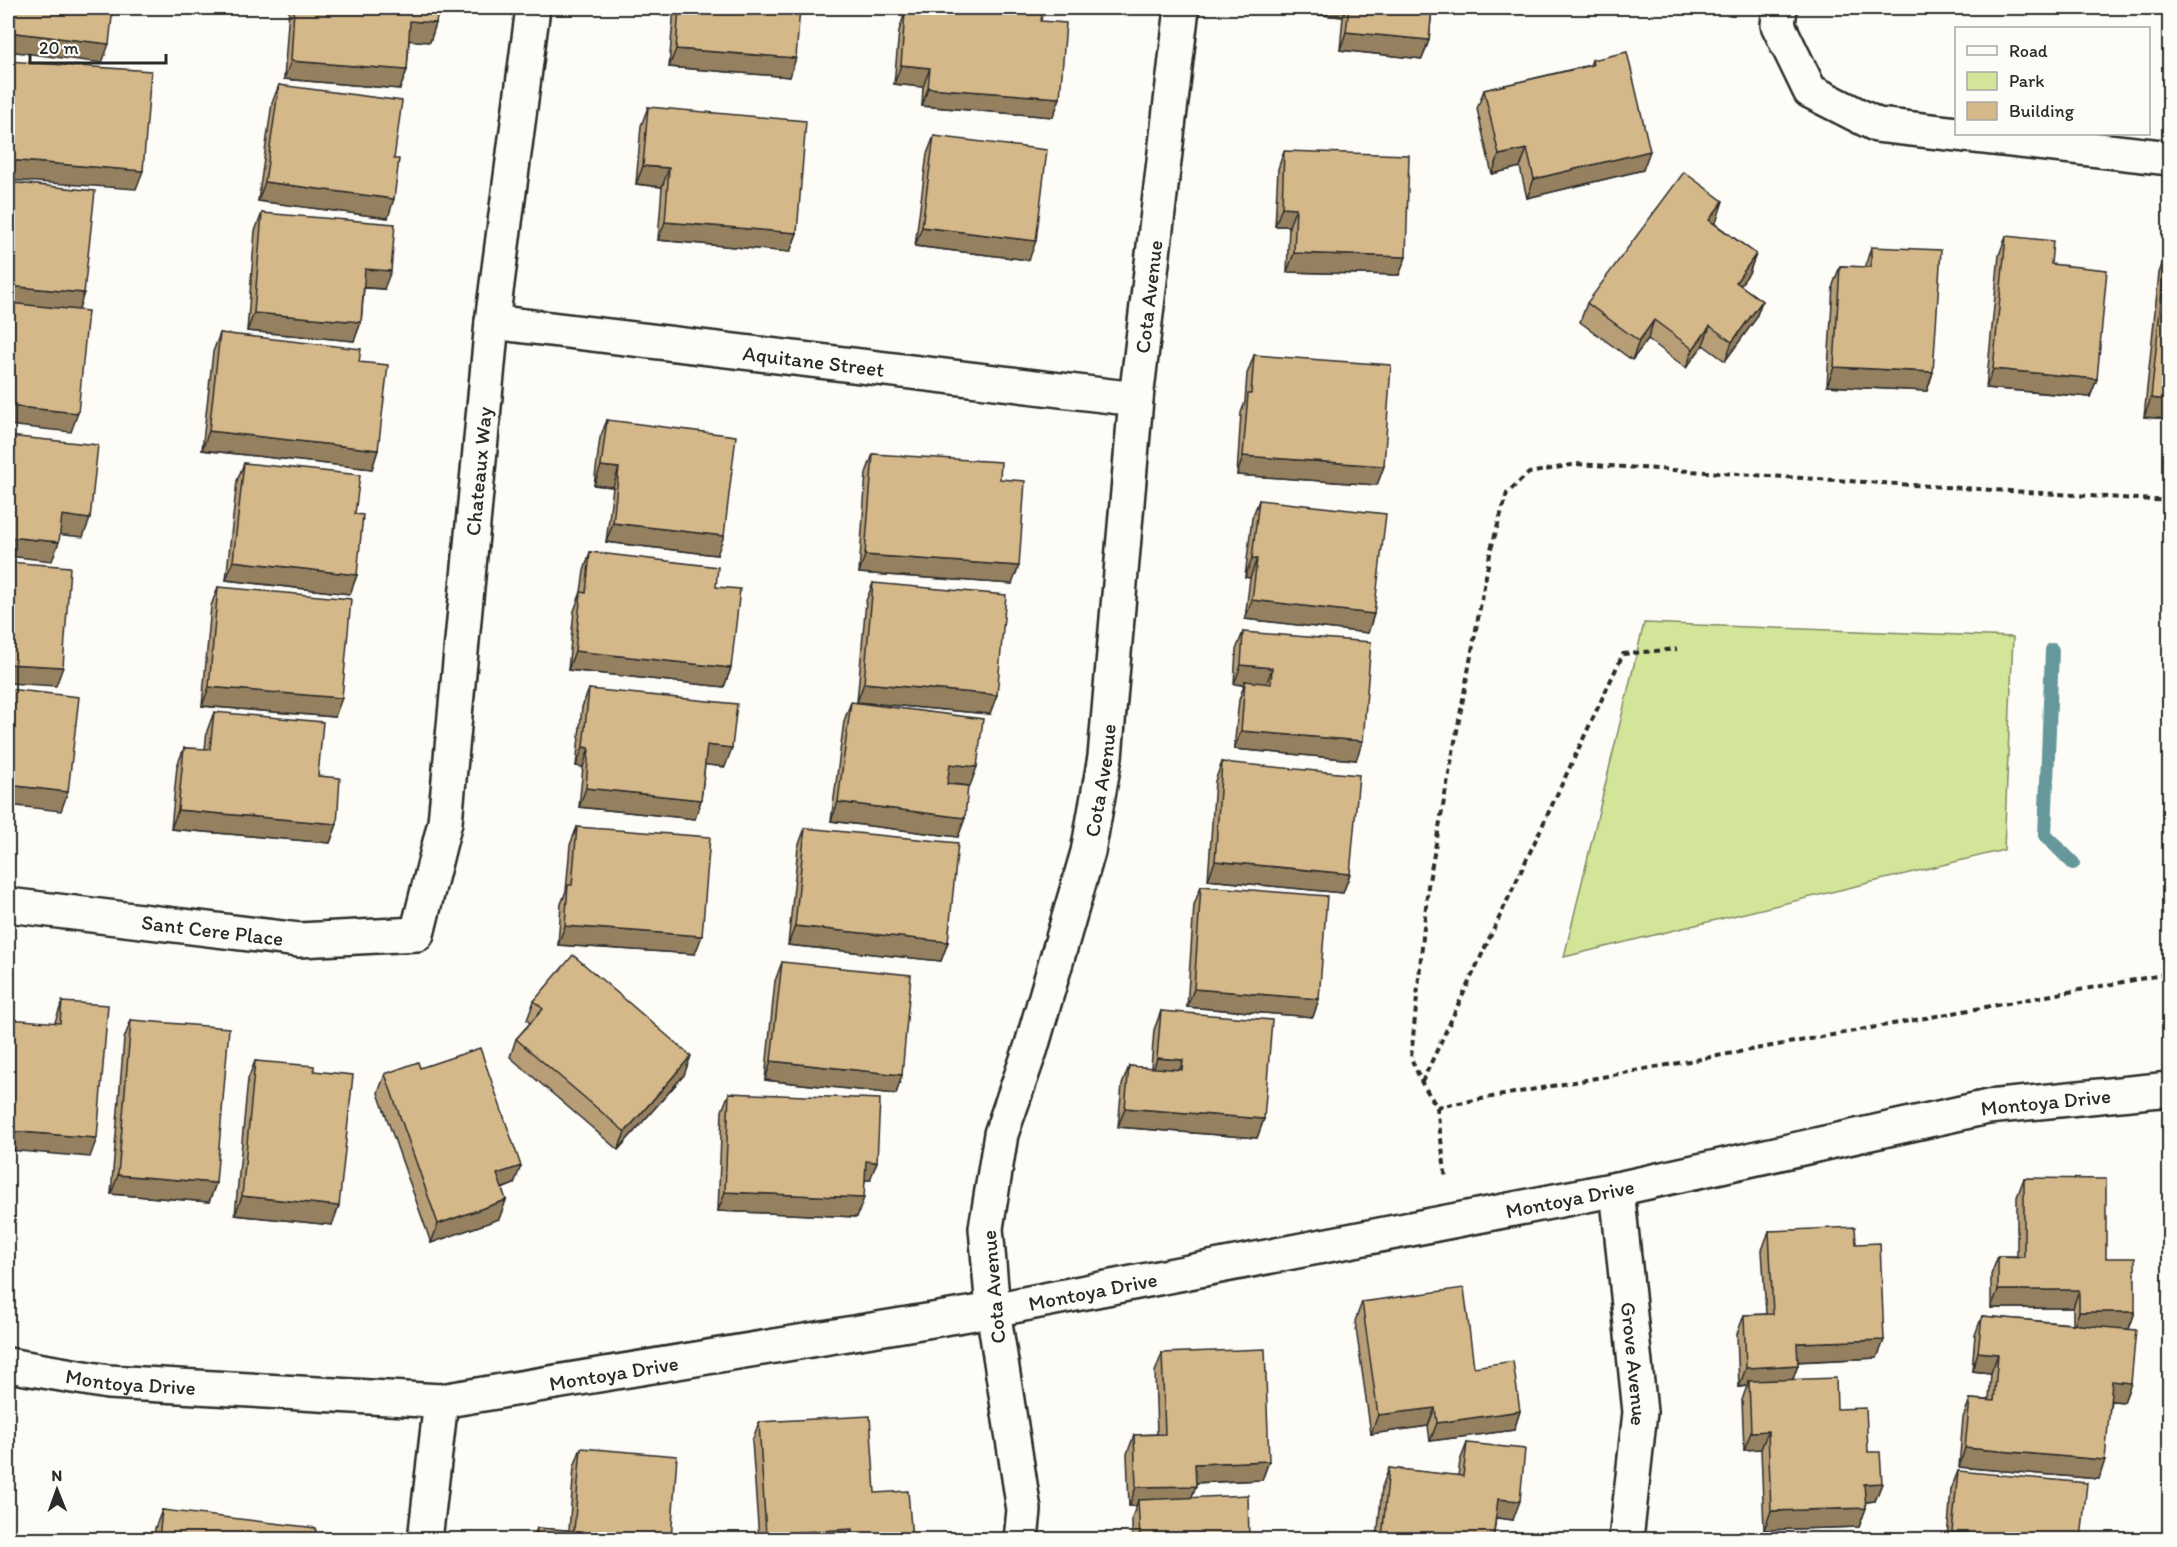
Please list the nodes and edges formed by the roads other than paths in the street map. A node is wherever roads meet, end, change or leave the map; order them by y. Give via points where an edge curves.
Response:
1 (533, 8) edge
2 (1182, 8) edge
3 (1780, 8) edge
4 (1955, 134) edge
5 (1965, 135) edge
6 (2169, 158) edge
7 (492, 322) junction
8 (1136, 399) junction
9 (8, 905) edge
10 (417, 934) joint
11 (2169, 1089) edge
12 (1617, 1189) junction
13 (993, 1310) junction
14 (8, 1365) edge
15 (441, 1401) junction
16 (425, 1539) edge
17 (1021, 1539) edge
18 (1626, 1539) edge

1 - 7 street, Chateaux Way
2 - 8 street, Cota Avenue
3 - 4 street via 1778,25 1810,91 1877,125
5 - 6 street
7 - 8 street, Aquitane Street
7 - 10 street, Chateaux Way via 445,822
8 - 13 street, Cota Avenue via 1105,757 1088,852 1031,1048 1001,1134 986,1228
9 - 10 street, Sant Cere Place via 299,940
11 - 12 street, Montoya Drive via 1988,1107
12 - 13 street, Montoya Drive
12 - 18 street, Grove Avenue via 1640,1412
13 - 15 street, Montoya Drive
13 - 17 street, Cota Avenue via 1024,1510
14 - 15 street, Montoya Drive via 108,1382
15 - 16 street

